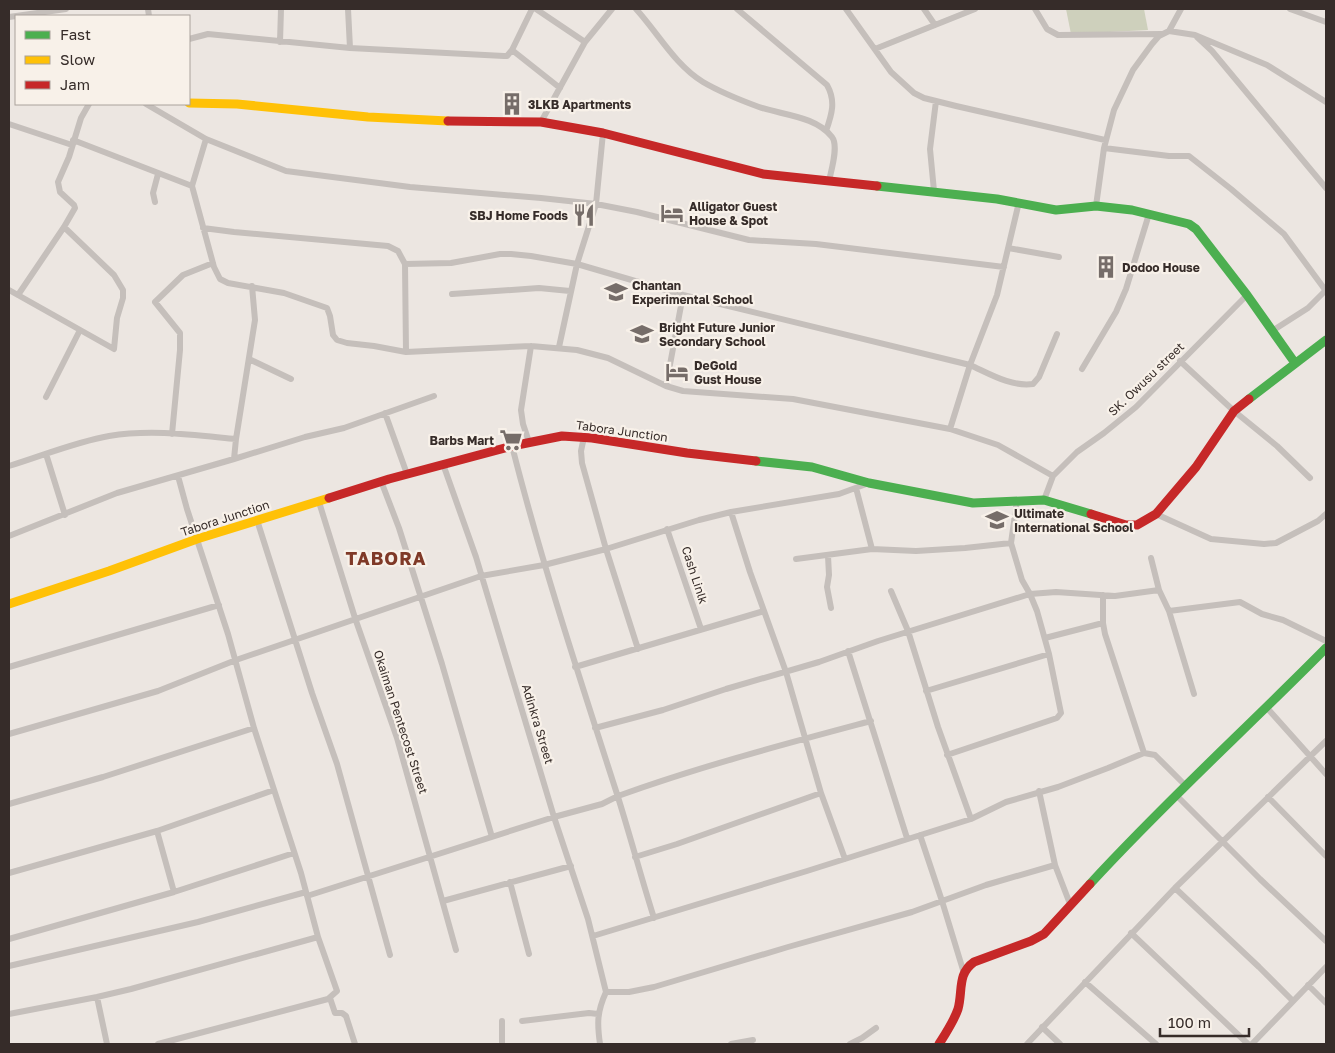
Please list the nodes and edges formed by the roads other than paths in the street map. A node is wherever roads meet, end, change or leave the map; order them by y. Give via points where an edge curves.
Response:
1 (66, 9) edge
2 (281, 9) edge
3 (348, 9) edge
4 (532, 9) edge
5 (536, 9) edge
6 (612, 9) edge
7 (636, 9) edge
8 (738, 9) edge
9 (846, 9) edge
10 (924, 9) edge
11 (975, 9) edge
12 (1035, 9) edge
13 (1290, 9) edge
14 (1179, 11) edge
15 (23, 15) edge
16 (1326, 22) edge
17 (935, 25) junction
18 (1166, 32) junction
19 (1194, 35) junction
20 (190, 39) edge
21 (280, 42) junction
22 (585, 42) junction
23 (350, 48) junction
24 (876, 48) junction
25 (512, 50) junction
26 (560, 88) junction
27 (936, 101) junction
28 (1326, 102) edge
29 (190, 103) edge
30 (88, 105) edge
31 (148, 105) edge
32 (541, 122) junction
33 (9, 124) edge
34 (826, 131) junction
35 (603, 133) junction
36 (206, 139) junction
37 (1105, 140) junction
38 (72, 142) junction
39 (1104, 148) junction
40 (158, 174) junction
41 (829, 181) junction
42 (192, 186) junction
43 (1326, 188) edge
44 (934, 191) junction
45 (155, 202) dead end
46 (1019, 202) junction
47 (596, 204) junction
48 (1096, 206) junction
49 (1149, 214) junction
50 (64, 227) junction
51 (204, 228) junction
52 (1008, 248) junction
53 (1059, 257) dead end
54 (213, 263) junction
55 (405, 264) junction
56 (577, 264) junction
57 (1004, 267) junction
58 (252, 286) junction
59 (9, 290) edge
60 (570, 291) junction
61 (1326, 291) edge
62 (452, 294) dead end
63 (18, 295) junction
64 (683, 295) junction
65 (1247, 295) junction
66 (80, 330) junction
67 (1272, 331) junction
68 (1058, 334) dead end
69 (1326, 340) edge
70 (531, 346) junction
71 (559, 347) junction
72 (406, 352) junction
73 (249, 359) junction
74 (1180, 361) junction
75 (1295, 363) junction
76 (970, 365) junction
77 (1082, 369) dead end
78 (291, 379) dead end
79 (666, 386) junction
80 (434, 396) dead end
81 (46, 397) dead end
82 (1234, 411) junction
83 (385, 413) junction
84 (950, 429) junction
85 (172, 434) junction
86 (584, 437) junction
87 (236, 439) junction
88 (529, 442) junction
89 (512, 446) junction
90 (46, 454) junction
91 (234, 460) junction
92 (443, 464) junction
93 (9, 466) edge
94 (407, 474) junction
95 (178, 476) junction
96 (1053, 476) junction
97 (1310, 478) dead end
98 (382, 481) junction
99 (868, 483) junction
100 (856, 488) junction
101 (1044, 500) junction
102 (1017, 501) junction
103 (319, 502) junction
104 (731, 512) junction
105 (1326, 514) edge
106 (65, 515) junction
107 (1155, 515) junction
108 (257, 520) junction
109 (667, 529) junction
110 (9, 536) edge
111 (198, 539) junction
112 (1011, 543) junction
113 (606, 549) junction
114 (872, 549) junction
115 (828, 556) junction
116 (1151, 558) dead end
117 (796, 559) dead end
118 (544, 565) junction
119 (481, 576) junction
120 (1159, 590) junction
121 (892, 591) dead end
122 (1030, 594) junction
123 (1103, 595) junction
124 (419, 597) junction
125 (9, 604) edge
126 (219, 605) junction
127 (831, 608) dead end
128 (764, 611) junction
129 (1168, 611) junction
130 (355, 618) junction
131 (1103, 622) junction
132 (701, 629) junction
133 (908, 632) junction
134 (1045, 638) junction
135 (295, 639) junction
136 (1326, 641) edge
137 (1326, 648) edge
138 (638, 649) junction
139 (848, 652) junction
140 (1049, 654) junction
141 (236, 660) junction
142 (9, 667) edge
143 (575, 667) junction
144 (786, 672) junction
145 (926, 692) junction
146 (1194, 694) dead end
147 (1267, 708) junction
148 (871, 721) junction
149 (254, 728) junction
150 (595, 728) junction
151 (9, 734) edge
152 (806, 737) junction
153 (1326, 741) edge
154 (1144, 753) junction
155 (947, 754) junction
156 (1311, 756) junction
157 (1326, 774) edge
158 (1186, 786) junction
159 (274, 790) junction
160 (1039, 792) junction
161 (821, 793) junction
162 (618, 796) junction
163 (1176, 796) junction
164 (1268, 797) junction
165 (9, 804) edge
166 (554, 817) junction
167 (970, 819) junction
168 (157, 831) junction
169 (920, 835) junction
170 (492, 838) junction
171 (907, 838) junction
172 (1222, 841) junction
173 (294, 853) junction
174 (1326, 856) edge
175 (430, 857) junction
176 (635, 857) junction
177 (845, 859) junction
178 (1055, 865) junction
179 (570, 866) junction
180 (9, 873) edge
181 (369, 877) junction
182 (510, 882) junction
183 (1175, 888) junction
184 (174, 892) junction
185 (307, 894) junction
186 (942, 900) junction
187 (442, 901) junction
188 (1070, 904) junction
189 (654, 918) junction
190 (1130, 933) junction
191 (318, 936) junction
192 (593, 936) junction
193 (9, 940) edge
194 (1326, 941) edge
195 (456, 950) dead end
196 (529, 954) dead end
197 (390, 955) dead end
198 (9, 966) edge
199 (1326, 967) edge
200 (963, 970) junction
201 (1085, 982) junction
202 (1308, 985) junction
203 (606, 992) junction
204 (97, 997) junction
205 (330, 1000) junction
206 (1293, 1001) junction
207 (1326, 1003) edge
208 (598, 1013) junction
209 (9, 1014) edge
210 (502, 1021) dead end
211 (522, 1021) dead end
212 (1042, 1027) junction
213 (876, 1028) dead end
214 (753, 1040) dead end
215 (107, 1044) edge
216 (158, 1044) edge
217 (355, 1044) edge
218 (502, 1044) edge
219 (600, 1044) edge
220 (731, 1044) edge
221 (850, 1044) edge
222 (939, 1044) edge
223 (1026, 1044) edge
224 (1060, 1044) edge
225 (1156, 1044) edge
226 (1250, 1044) edge

1 - 15 street
2 - 21 street
3 - 23 street
4 - 25 street
5 - 22 street
6 - 22 street
7 - 34 street via 682,64 702,81 760,107 810,121
8 - 34 street via 827,85 833,100
9 - 24 street
10 - 17 street
11 - 17 street
12 - 18 street via 1047,29 1058,35
13 - 16 street
14 - 18 street
17 - 24 street
18 - 19 street
18 - 37 street via 1152,44 1133,70 1114,110
19 - 28 street via 1267,65
19 - 43 street via 1212,51
20 - 21 street via 208,34
21 - 23 street
22 - 26 street
23 - 25 street via 504,56
24 - 27 street via 891,72 914,94
25 - 26 street
26 - 32 street
27 - 37 street
27 - 44 street via 930,149
29 - 32 street via 214,102 368,117
30 - 38 street
31 - 36 street
32 - 35 street
33 - 38 street
34 - 41 street via 833,137 835,149
35 - 41 street via 763,174
35 - 47 street
36 - 42 street
36 - 47 street via 286,171 410,187
37 - 39 street
38 - 40 street
38 - 50 street via 58,182 60,192 75,208
39 - 48 street
39 - 61 street via 1189,156 1284,234
40 - 42 street
40 - 45 street via 153,193
41 - 44 street
42 - 51 street
44 - 46 street
46 - 48 street via 1056,210
46 - 52 street
47 - 56 street
47 - 57 street via 749,240 816,244
48 - 49 street
49 - 65 street via 1189,224 1196,229
49 - 77 street via 1126,289
50 - 63 street
50 - 66 street via 114,275 123,290 114,349
51 - 54 street
51 - 55 street via 388,246 398,251
52 - 53 street
52 - 57 street
54 - 58 street via 220,279
54 - 85 street via 183,275 155,302 180,333
55 - 56 street via 451,263 511,254
55 - 72 street
56 - 60 street
56 - 64 street
57 - 76 street via 992,310
58 - 72 street via 327,308 333,335 347,344
58 - 73 street via 255,320
59 - 63 street
60 - 62 street via 539,288
60 - 71 street
61 - 67 street via 1308,308
63 - 66 street
64 - 76 street
64 - 79 street
65 - 67 street
65 - 74 street, SK. Owusu street
66 - 81 street
67 - 75 street
68 - 76 street via 1033,384 1013,383
69 - 75 street
70 - 71 street
70 - 72 street
70 - 88 street via 521,410
71 - 79 street via 608,358
73 - 78 street
73 - 87 street
74 - 82 street
74 - 96 street, SK. Owusu street via 1136,407 1077,452
75 - 82 street
76 - 84 street
79 - 84 street via 683,391 793,399
80 - 83 street
82 - 97 street
82 - 107 street via 1196,466
83 - 91 street
83 - 94 street
84 - 96 street via 998,445
85 - 87 street
85 - 90 street via 107,436
86 - 88 street, Tabora Junction via 562,436
86 - 99 street, Tabora Junction via 812,467
86 - 113 street via 582,463
87 - 91 street
88 - 89 street, Tabora Junction
89 - 92 street, Tabora Junction
89 - 118 street
90 - 93 street
90 - 106 street
91 - 95 street
92 - 94 street, Tabora Junction
92 - 119 street, Adinkra Street
94 - 98 street, Tabora Junction
95 - 106 street via 117,493
95 - 111 street
96 - 101 street, SK. Owusu street
98 - 103 street, Tabora Junction
98 - 124 street
99 - 100 street
99 - 102 street, Tabora Junction via 974,503
100 - 104 street via 839,494
100 - 114 street
101 - 102 street, Tabora Junction
101 - 107 street, Tabora Junction via 1126,525 1137,525
102 - 112 street
103 - 108 street, Tabora Junction
103 - 130 street, Okaiman Pentecost Street
104 - 109 street
104 - 128 street
105 - 107 street via 1276,543 1264,544 1211,538
106 - 110 street
108 - 111 street, Tabora Junction
108 - 135 street
109 - 113 street
109 - 132 street, Cash Linlk
111 - 125 street, Tabora Junction
111 - 126 street
112 - 114 street via 916,551
112 - 122 street via 1022,580
113 - 118 street
113 - 138 street
114 - 115 street
115 - 117 street
115 - 127 street via 827,587
116 - 120 street
118 - 119 street
118 - 143 street
119 - 124 street
119 - 166 street, Adinkra Street
120 - 123 street
120 - 129 street
121 - 133 street
122 - 123 street
122 - 133 street
122 - 134 street
123 - 131 street
124 - 130 street
124 - 170 street via 450,690
126 - 141 street
126 - 142 street
128 - 132 street
128 - 144 street
129 - 136 street via 1240,602
129 - 146 street
130 - 135 street
130 - 175 street, Okaiman Pentecost Street via 397,738
131 - 134 street
131 - 154 street
132 - 138 street
133 - 139 street
133 - 145 street
134 - 140 street
135 - 141 street
135 - 181 street via 337,764
137 - 147 street
138 - 143 street
139 - 144 street
139 - 148 street
140 - 145 street
140 - 155 street via 1061,710 1059,716
141 - 149 street
141 - 151 street via 158,691
143 - 150 street
144 - 150 street
144 - 152 street
145 - 155 street
147 - 156 street
147 - 158 street
148 - 152 street
148 - 171 street
149 - 159 street
149 - 165 street
150 - 162 street
152 - 161 street
152 - 162 street
153 - 156 street
154 - 158 street via 1154,755
154 - 160 street
155 - 167 street
156 - 157 street
156 - 164 street
158 - 163 street
159 - 168 street
159 - 173 street
160 - 167 street via 1006,802
160 - 178 street
161 - 176 street
161 - 177 street
162 - 166 street via 602,804
162 - 176 street
163 - 172 street
163 - 188 street
164 - 172 street
164 - 174 street
166 - 170 street
166 - 179 street, Adinkra Street
167 - 169 street
168 - 180 street
168 - 184 street
169 - 171 street
169 - 186 street
170 - 175 street
171 - 177 street
172 - 183 street
172 - 194 street
173 - 184 street
173 - 185 street
175 - 181 street
175 - 187 street, Okaiman Pentecost Street
176 - 189 street
177 - 189 street
178 - 186 street
178 - 188 street
179 - 182 street
179 - 192 street, Adinkra Street
181 - 185 street
181 - 197 street
182 - 187 street
182 - 196 street
183 - 190 street
183 - 206 street
184 - 193 street
185 - 191 street
185 - 198 street
186 - 200 street
186 - 203 street via 912,912 654,987
187 - 195 street, Okaiman Pentecost Street
188 - 200 street via 1044,934 974,962
189 - 192 street
190 - 201 street
190 - 226 street
191 - 204 street
191 - 205 street via 336,991
192 - 203 street, Adinkra Street
199 - 202 street
200 - 222 street via 958,1009
201 - 212 street
201 - 225 street
202 - 206 street
202 - 207 street
203 - 208 street
204 - 209 street
204 - 215 street
205 - 216 street
205 - 217 street via 335,1013 346,1016
206 - 226 street
208 - 211 street
208 - 219 street
210 - 218 street
212 - 223 street
212 - 224 street
213 - 221 street
214 - 220 street

